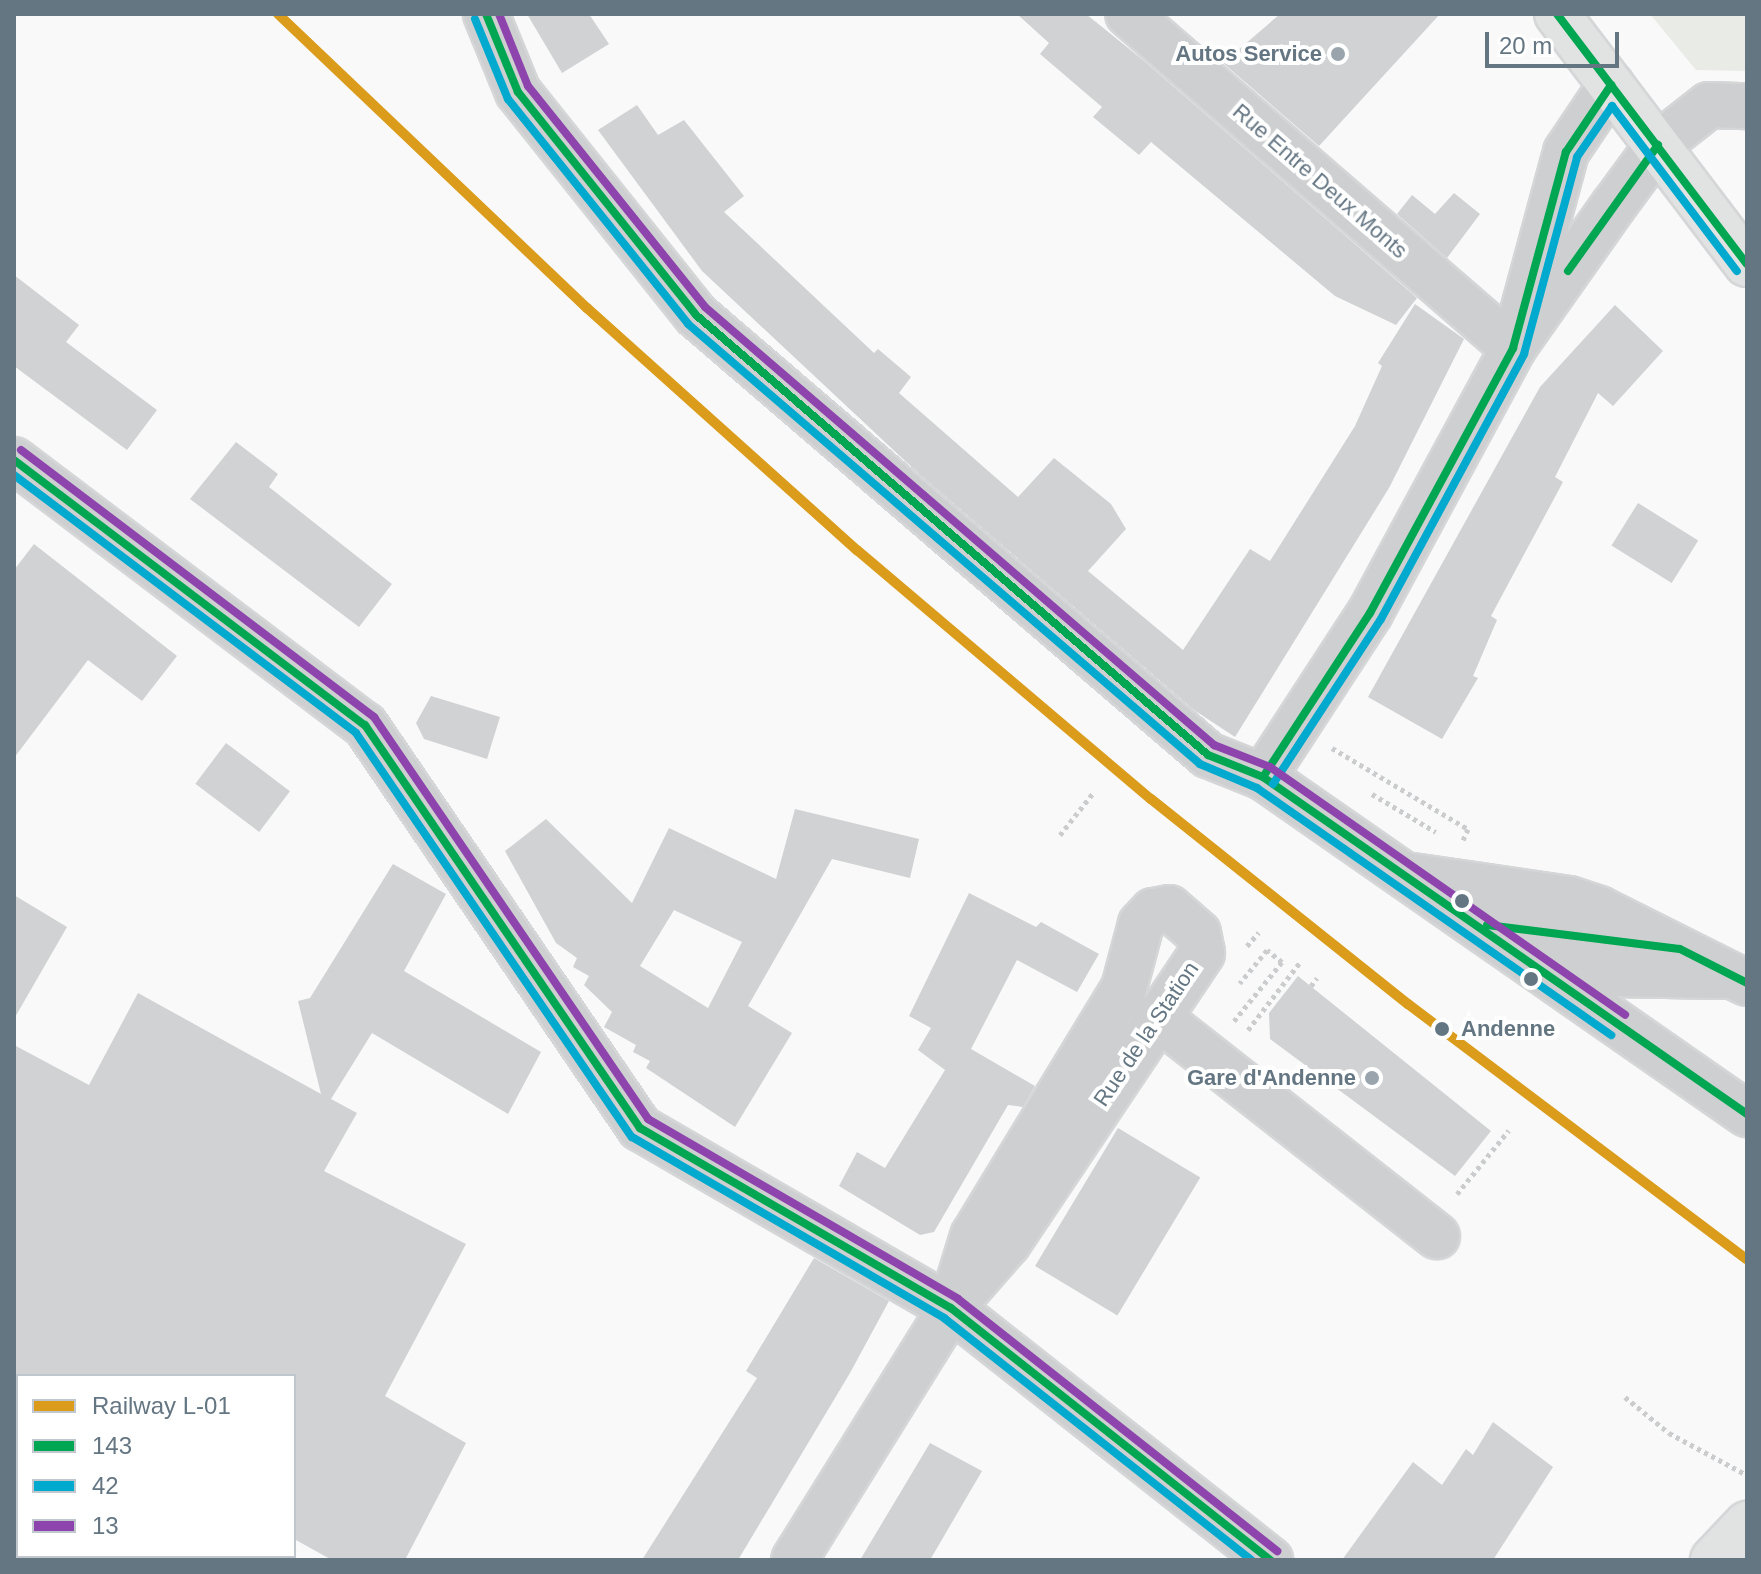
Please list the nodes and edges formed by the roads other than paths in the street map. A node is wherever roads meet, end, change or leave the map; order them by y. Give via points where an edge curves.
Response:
1 (486, 14) edge
2 (1128, 14) edge
3 (1557, 14) edge
4 (1611, 85) junction
5 (1747, 106) edge
6 (1658, 145) junction
7 (1747, 264) edge
8 (1513, 348) junction
9 (14, 460) edge
10 (1263, 777) junction
11 (1402, 874) junction
12 (1471, 922) junction
13 (1680, 949) junction
14 (1532, 964) junction
15 (1741, 980) edge
16 (1156, 1016) junction
17 (1747, 1114) edge
18 (1437, 1236) road end
19 (951, 1308) junction
20 (1747, 1524) edge
21 (794, 1560) edge
22 (1270, 1560) edge
23 (1713, 1560) edge

1 - 10 street via 518,92 696,315 1208,755
2 - 8 street, Rue Entre Deux Monts
3 - 4 main road
4 - 6 main road
4 - 8 street via 1566,152
5 - 6 street via 1709,105
6 - 7 main road
6 - 8 street
8 - 10 street via 1370,613
9 - 19 street via 365,725 640,1128
10 - 11 street
11 - 12 street
11 - 13 street via 1569,899
12 - 13 street
12 - 14 street
13 - 15 street
14 - 15 street via 1609,974
14 - 17 street
16 - 18 street
16 - 19 street, Rue de la Station via 1008,1243
16 - 19 street, Rue de la Station via 1202,953 1198,933 1169,908 1153,911 1141,924 1124,988 973,1236
19 - 21 street, Rue de la Station
19 - 22 street
20 - 23 main road

